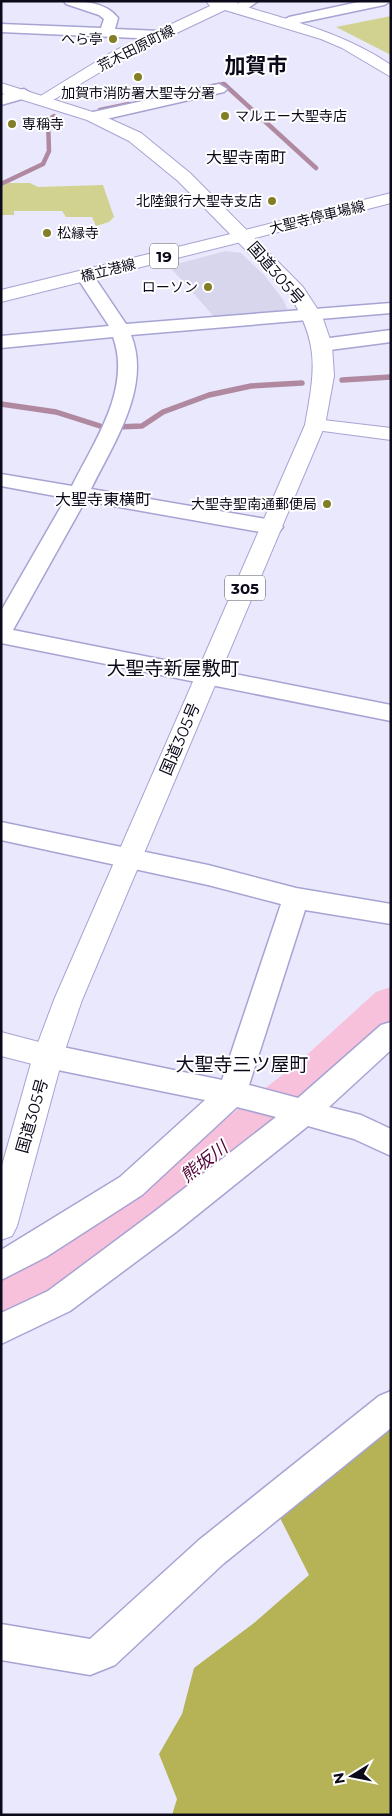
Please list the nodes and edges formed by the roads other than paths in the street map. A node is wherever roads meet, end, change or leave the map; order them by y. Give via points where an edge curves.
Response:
1 (71, 1) edge
2 (380, 2) edge
3 (231, 4) edge
4 (289, 22) junction
5 (1, 28) edge
6 (107, 32) junction
7 (159, 35) junction
8 (391, 72) edge
9 (1, 88) edge
10 (219, 89) dead end
11 (33, 97) junction
12 (1, 100) edge
13 (93, 117) junction
14 (391, 198) edge
15 (243, 236) junction
16 (85, 276) junction
17 (1, 296) edge
18 (391, 308) edge
19 (312, 316) junction
20 (120, 330) junction
21 (391, 336) edge
22 (1, 342) edge
23 (322, 344) junction
24 (315, 425) junction
25 (391, 434) edge
26 (1, 480) edge
27 (80, 493) junction
28 (272, 526) junction
29 (1, 631) edge
30 (1, 635) edge
31 (206, 675) junction
32 (391, 713) edge
33 (1, 831) edge
34 (129, 859) junction
35 (296, 898) junction
36 (391, 914) edge
37 (391, 1032) edge
38 (1, 1044) edge
39 (48, 1056) junction
40 (242, 1096) junction
41 (296, 1111) junction
42 (391, 1143) edge
43 (2, 1220) edge
44 (1, 1266) edge
45 (1, 1328) edge
46 (391, 1407) edge
47 (1, 1642) edge

1 - 6 street via 104,12 111,18
2 - 4 street
3 - 4 main road
3 - 7 main road, 荒木田原町線
4 - 8 main road via 349,44
5 - 6 street
6 - 7 street
7 - 11 main road, 荒木田原町線
9 - 11 main road, 国道305号 / 305
10 - 13 street
11 - 12 street
11 - 13 main road, 国道305号 / 305
13 - 15 main road, 国道305号 / 305 via 136,138 184,177
14 - 15 main road, 大聖寺停車場線
15 - 16 main road, 橋立港線 / 19
15 - 19 main road, 国道305号 / 305 via 296,291
16 - 17 main road, 橋立港線 / 19
16 - 20 street via 112,313
18 - 19 street
19 - 20 street
19 - 23 main road, 国道305号 / 305
20 - 22 street
20 - 27 street via 128,364 124,391 116,416
21 - 23 street
23 - 24 main road, 国道305号 / 305 via 324,376
24 - 25 main road
24 - 28 main road, 国道305号 / 305
26 - 27 street
27 - 28 street
27 - 29 street
28 - 31 main road, 国道305号 / 305
30 - 31 street
31 - 32 street
31 - 34 main road, 国道305号 / 305
33 - 34 street
34 - 35 street via 208,874
34 - 39 main road, 国道305号 / 305 via 68,1000
35 - 36 street
35 - 40 street
37 - 41 street
38 - 39 main road
39 - 40 street
39 - 43 main road, 国道305号 / 305
40 - 41 street
40 - 44 street via 196,1129 131,1186
41 - 42 street via 361,1128
41 - 45 street via 240,1164 59,1301
46 - 47 street via 211,1552 102,1652 90,1657

